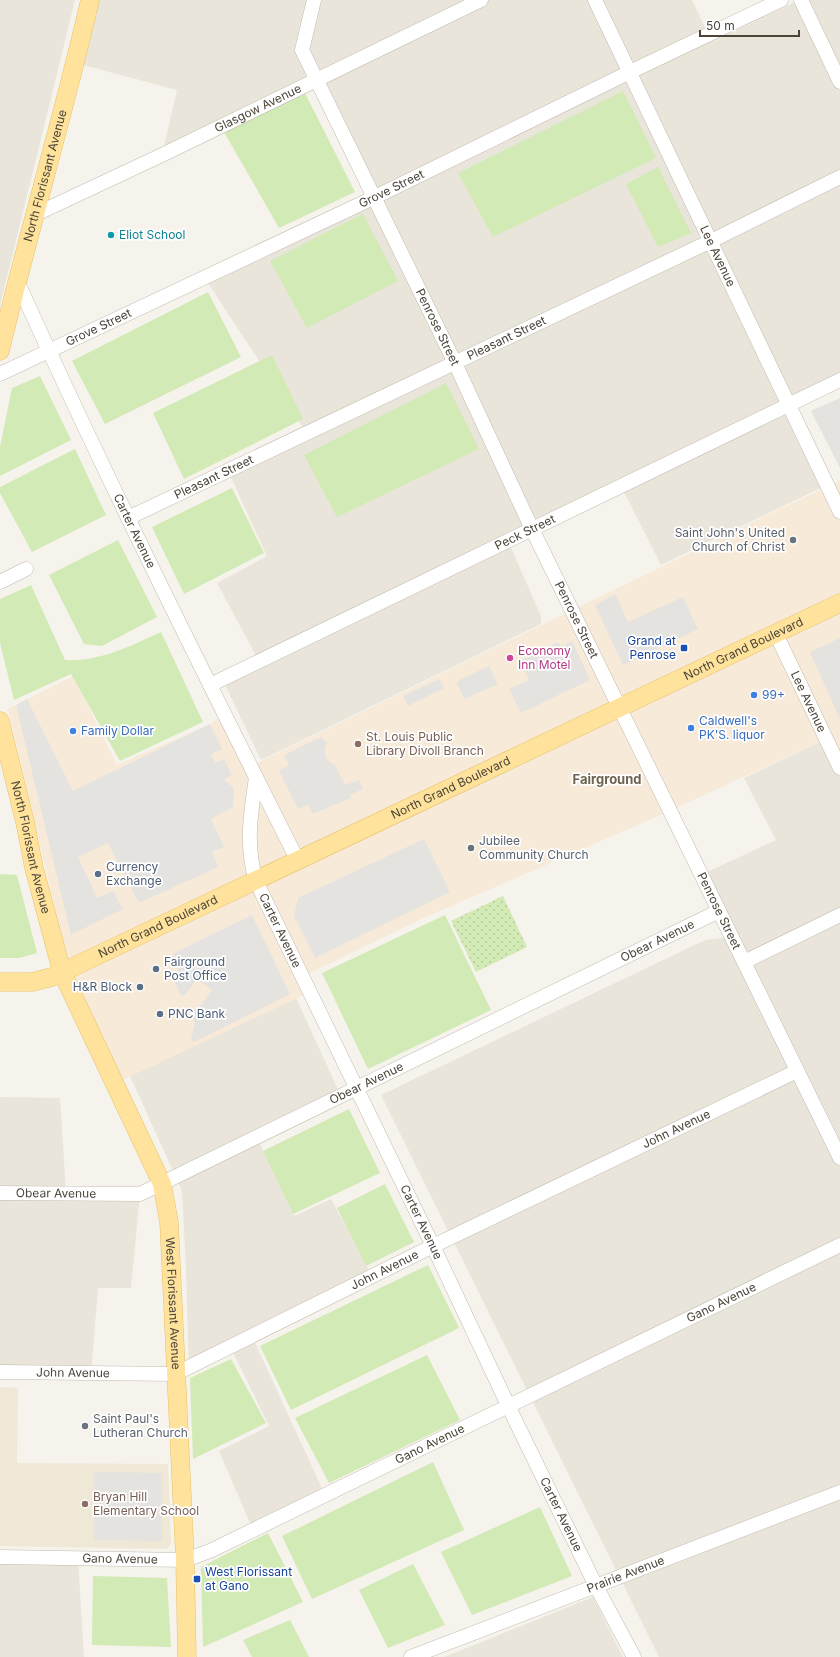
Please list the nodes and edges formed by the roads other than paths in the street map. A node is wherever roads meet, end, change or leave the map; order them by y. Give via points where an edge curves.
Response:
1 (90, 0) edge
2 (314, 0) edge
3 (481, 0) edge
4 (595, 0) edge
5 (781, 0) edge
6 (801, 0) edge
7 (630, 72) junction
8 (317, 80) junction
9 (840, 82) edge
10 (840, 177) edge
11 (373, 198) junction
12 (34, 215) junction
13 (711, 241) junction
14 (18, 283) junction
15 (1, 344) edge
16 (48, 350) junction
17 (454, 363) junction
18 (0, 374) edge
19 (840, 380) edge
20 (788, 405) junction
21 (840, 512) edge
22 (128, 518) junction
23 (532, 529) junction
24 (26, 569) dead end
25 (0, 582) edge
26 (840, 603) edge
27 (776, 634) junction
28 (210, 685) junction
29 (619, 709) junction
30 (0, 721) edge
31 (840, 768) edge
32 (256, 777) junction
33 (298, 861) junction
34 (256, 881) junction
35 (719, 911) junction
36 (840, 915) edge
37 (744, 962) junction
38 (62, 972) junction
39 (0, 982) edge
40 (797, 1071) junction
41 (356, 1088) junction
42 (840, 1158) edge
43 (162, 1184) junction
44 (0, 1193) edge
45 (840, 1245) edge
46 (433, 1246) junction
47 (0, 1372) edge
48 (175, 1374) junction
49 (508, 1406) junction
50 (840, 1492) edge
51 (0, 1556) edge
52 (185, 1560) junction
53 (596, 1586) junction
54 (187, 1657) edge
55 (411, 1657) edge
56 (634, 1657) edge

1 - 12 main road, North Florissant Avenue via 76,63
2 - 8 street, Penrose Street via 302,50
3 - 8 street, Glasgow Avenue
4 - 7 street, Lee Avenue
5 - 7 street, Grove Street
6 - 9 street
7 - 11 street, Grove Street
7 - 13 street, Lee Avenue
8 - 11 street, Penrose Street
8 - 12 street, Glasgow Avenue
10 - 13 street, Pleasant Street
11 - 16 street, Grove Street
11 - 17 street, Penrose Street
12 - 14 main road, North Florissant Avenue
13 - 17 street, Pleasant Street
13 - 20 street, Lee Avenue
14 - 15 main road, North Florissant Avenue
14 - 16 street, Carter Avenue
16 - 18 street, Grove Street
16 - 22 street, Carter Avenue
17 - 22 street, Pleasant Street
17 - 23 street, Penrose Street
19 - 20 street, Peck Street
20 - 21 street, Lee Avenue
20 - 23 street, Peck Street
22 - 28 street, Carter Avenue
23 - 28 street, Peck Street
23 - 29 street, Penrose Street
24 - 25 street
26 - 27 main road, North Grand Boulevard
27 - 29 main road, North Grand Boulevard
27 - 31 street, Lee Avenue
28 - 32 street, Carter Avenue
29 - 33 main road, North Grand Boulevard
29 - 35 street, Penrose Street
30 - 38 main road, North Florissant Avenue via 34,868
32 - 33 street, Carter Avenue
32 - 34 street, Carter Avenue via 249,838 251,864
33 - 34 main road, North Grand Boulevard
34 - 38 main road, North Grand Boulevard
34 - 41 street, Carter Avenue
35 - 37 street, Penrose Street
35 - 41 street, Obear Avenue
36 - 37 street
37 - 40 street, Penrose Street
38 - 39 main road, North Grand Boulevard via 32,982
38 - 43 main road, West Florissant Avenue
40 - 42 street, Penrose Street
40 - 46 street, John Avenue
41 - 43 street, Obear Avenue
41 - 46 street, Carter Avenue
43 - 44 street, Obear Avenue via 140,1194
43 - 48 main road, West Florissant Avenue via 169,1222
45 - 49 street, Gano Avenue
46 - 48 street, John Avenue
46 - 49 street, Carter Avenue
47 - 48 street, John Avenue
48 - 52 main road, West Florissant Avenue
49 - 52 street, Gano Avenue via 210,1551
49 - 53 street, Carter Avenue
50 - 53 street, Prairie Avenue
51 - 52 street, Gano Avenue
52 - 54 main road, West Florissant Avenue
53 - 55 street, Prairie Avenue
53 - 56 street, Carter Avenue

